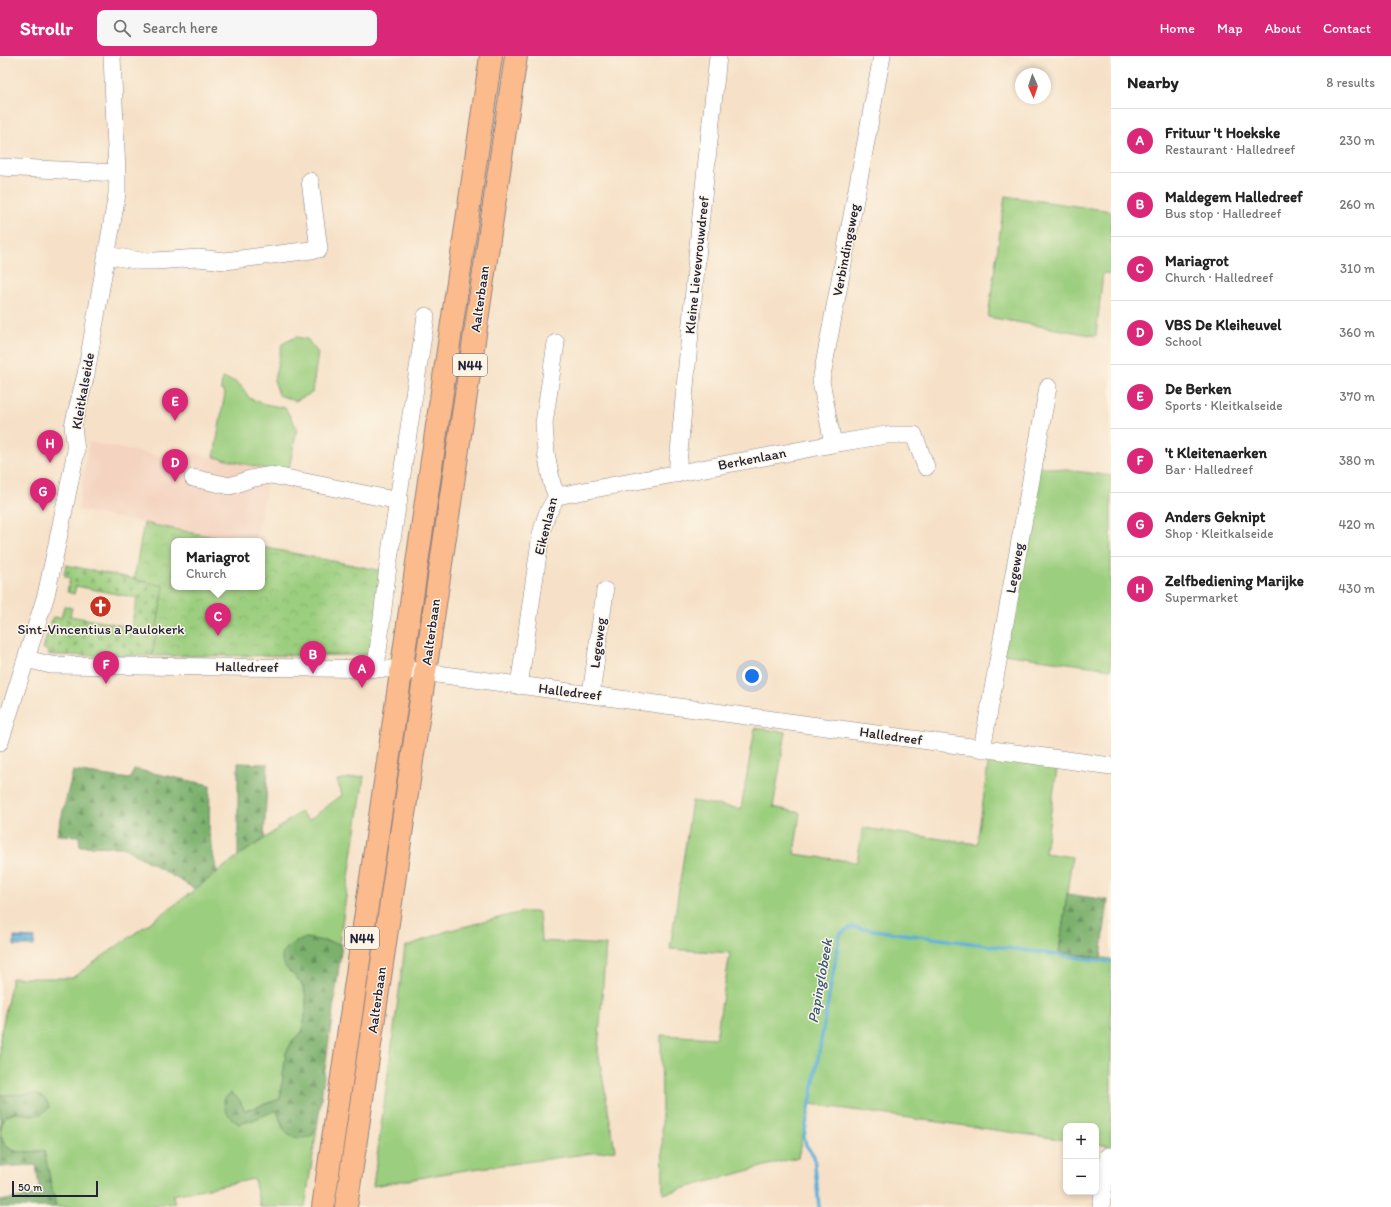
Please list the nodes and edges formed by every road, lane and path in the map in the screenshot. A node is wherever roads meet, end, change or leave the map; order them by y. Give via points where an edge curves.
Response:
1 (112, 56) edge
2 (491, 56) edge
3 (516, 56) edge
4 (718, 56) edge
5 (882, 56) edge
6 (0, 167) edge
7 (117, 173) junction
8 (310, 182) dead end
9 (106, 255) junction
10 (426, 316) dead end
11 (556, 343) dead end
12 (1048, 387) dead end
13 (833, 444) junction
14 (926, 467) dead end
15 (676, 474) junction
16 (193, 478) dead end
17 (557, 496) junction
18 (399, 501) junction
19 (605, 591) dead end
20 (26, 659) junction
21 (376, 668) junction
22 (401, 669) junction
23 (425, 673) junction
24 (519, 686) junction
25 (591, 695) junction
26 (0, 742) edge
27 (982, 749) junction
28 (1111, 766) edge
29 (1108, 1156) dead end
30 (323, 1207) edge
31 (346, 1207) edge
32 (1101, 1207) edge

1 - 7 street, Kleitkalseide
2 - 22 highway, Aalterbaan / N44
3 - 23 highway, Aalterbaan / N44
4 - 15 street, Kleine Lievevrouwdreef
5 - 13 street, Verbindingsweg via 821,381
6 - 7 street
7 - 9 street, Kleitkalseide via 117,194
8 - 9 street via 319,249 224,261 198,258 141,261
9 - 20 street, Kleitkalseide via 86,374 74,426 76,451 46,595
10 - 18 street
11 - 17 street, Eikenlaan via 544,423 546,453
12 - 27 street, Legeweg
13 - 14 street, Berkenlaan via 886,435 914,435
13 - 15 street, Berkenlaan
15 - 17 street, Berkenlaan
16 - 18 street via 230,486 271,475
17 - 24 street, Eikenlaan via 547,514 541,534
18 - 21 street via 388,566
19 - 25 street, Legeweg
20 - 21 street, Halledreef via 51,664
20 - 26 street, Kleitkalseide
21 - 22 street, Halledreef
22 - 23 street, Halledreef
22 - 30 highway, Aalterbaan / N44
23 - 24 street, Halledreef
23 - 31 highway, Aalterbaan / N44
24 - 25 street, Halledreef
25 - 27 street, Halledreef
27 - 28 street, Halledreef
29 - 32 street

